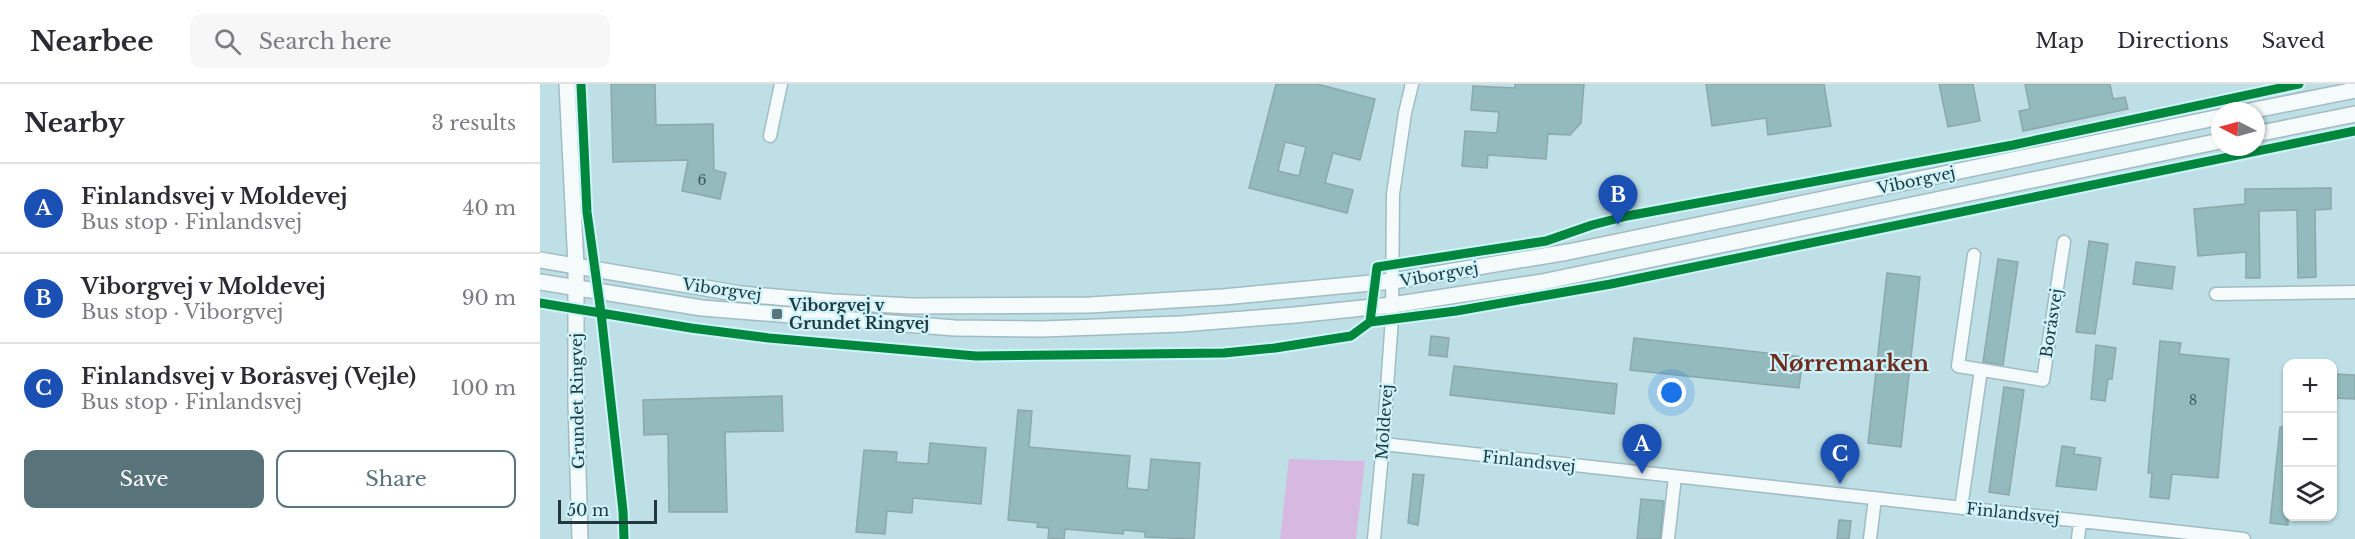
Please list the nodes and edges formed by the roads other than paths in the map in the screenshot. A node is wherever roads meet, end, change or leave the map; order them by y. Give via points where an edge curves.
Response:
1 (567, 84) edge
2 (781, 84) edge
3 (1412, 84) edge
4 (2355, 90) edge
5 (2265, 108) edge
6 (2355, 114) edge
7 (2211, 119) edge
8 (2265, 132) edge
9 (771, 136) dead end
10 (2211, 143) edge
11 (2064, 242) dead end
12 (1974, 255) dead end
13 (540, 260) edge
14 (576, 266) junction
15 (1393, 281) junction
16 (540, 282) edge
17 (576, 289) junction
18 (2355, 292) edge
19 (2216, 294) dead end
20 (1392, 305) junction
21 (1981, 370) junction
22 (1383, 444) junction
23 (1675, 477) junction
24 (1875, 498) junction
25 (1961, 508) junction
26 (2080, 521) junction
27 (580, 539) edge
28 (1374, 539) edge
29 (1381, 539) edge
30 (1668, 539) edge
31 (1870, 539) edge
32 (2078, 539) edge
33 (2244, 539) edge

1 - 14 street, Grundet Ringvej
2 - 9 street
3 - 15 street, Moldevej via 1394,194
4 - 5 street
6 - 8 street
7 - 15 street, Viborgvej via 1568,252
10 - 20 street, Viborgvej via 1542,282
11 - 21 street, Boråsvej via 2043,380
12 - 21 street, Boråsvej via 1958,366
13 - 14 street, Viborgvej
14 - 15 street, Viborgvej via 741,294 912,306 1090,305
14 - 17 street, Grundet Ringvej
15 - 20 street, Moldevej
16 - 17 street, Viborgvej
17 - 20 street, Viborgvej via 702,308 955,328 1181,324
17 - 27 street, Grundet Ringvej
18 - 19 street
20 - 22 street, Moldevej
21 - 25 street
22 - 23 street, Finlandsvej
22 - 28 street, Moldevej
23 - 24 street, Finlandsvej
23 - 30 street
24 - 25 street, Finlandsvej
24 - 31 street
25 - 26 street, Finlandsvej
26 - 32 street, Finlandsvej
26 - 33 street, Finlandsvej
28 - 29 street

